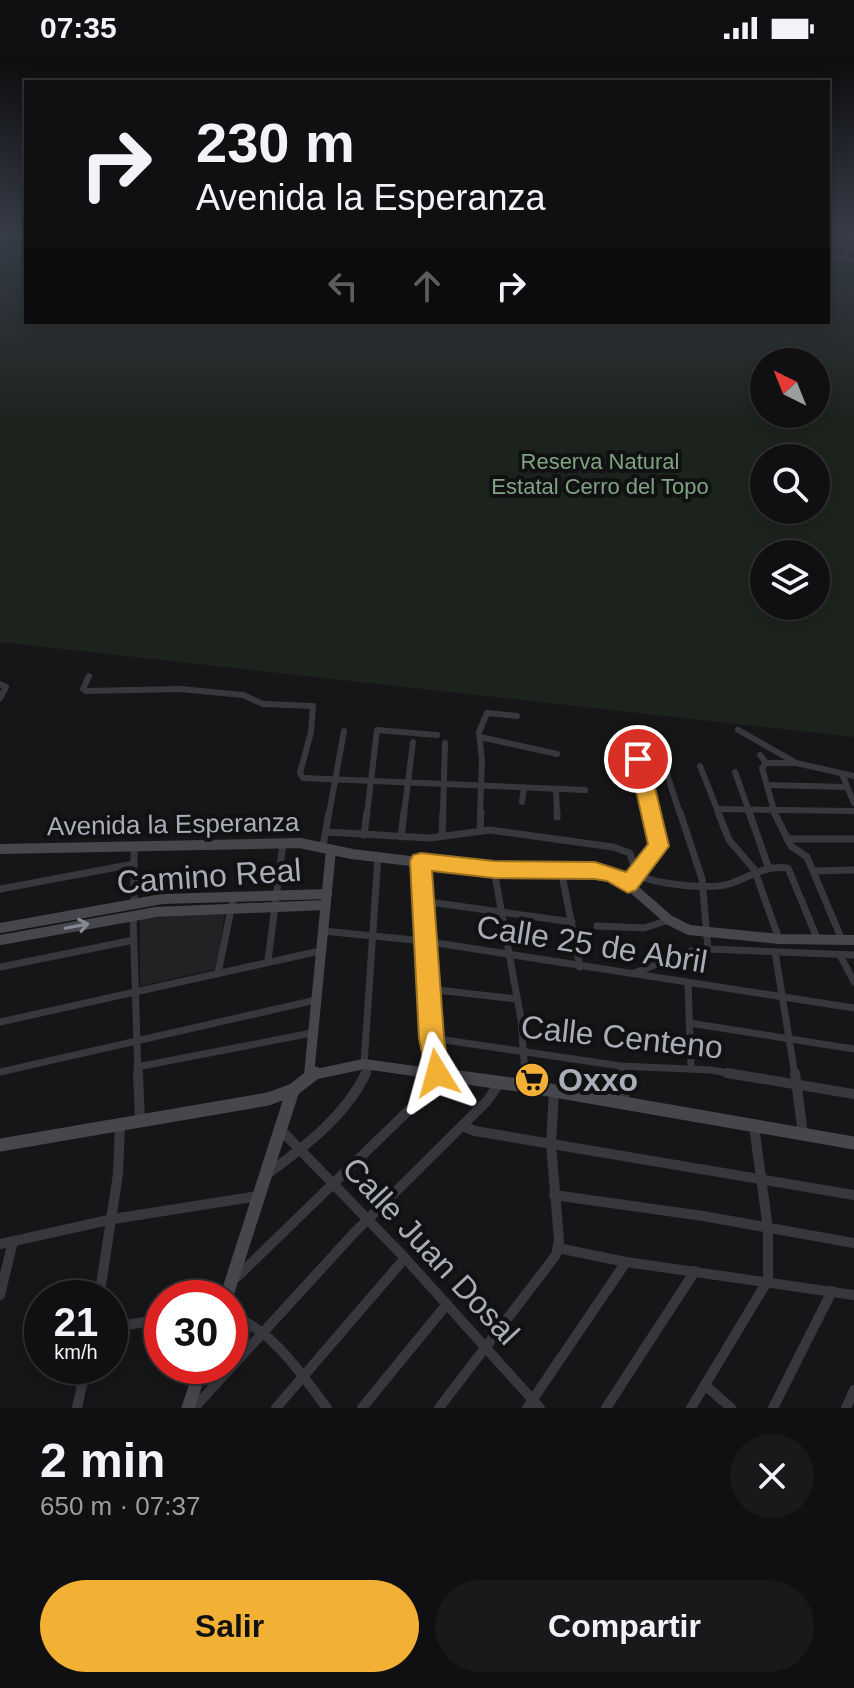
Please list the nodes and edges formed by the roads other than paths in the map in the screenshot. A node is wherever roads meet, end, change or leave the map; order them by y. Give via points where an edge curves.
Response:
1 (89, 676) dead end
2 (3, 684) edge
3 (0, 698) edge
4 (517, 716) dead end
5 (738, 730) dead end
6 (344, 731) dead end
7 (437, 735) dead end
8 (480, 737) junction
9 (413, 742) dead end
10 (445, 743) dead end
11 (637, 750) dead end
12 (557, 754) dead end
13 (760, 755) dead end
14 (663, 762) dead end
15 (766, 763) junction
16 (796, 763) junction
17 (700, 766) dead end
18 (735, 772) dead end
19 (643, 773) junction
20 (665, 774) junction
21 (842, 774) junction
22 (854, 776) edge
23 (335, 780) junction
24 (372, 782) junction
25 (410, 784) junction
26 (443, 785) junction
27 (767, 785) junction
28 (481, 786) junction
29 (524, 788) junction
30 (556, 789) junction
31 (585, 790) dead end
32 (849, 790) edge
33 (522, 802) dead end
34 (854, 803) edge
35 (772, 808) junction
36 (717, 809) junction
37 (748, 809) junction
38 (854, 811) edge
39 (557, 817) dead end
40 (480, 830) junction
41 (327, 832) junction
42 (364, 835) junction
43 (442, 836) junction
44 (401, 837) junction
45 (787, 839) junction
46 (854, 839) edge
47 (283, 843) junction
48 (134, 847) junction
49 (327, 848) junction
50 (0, 849) edge
51 (378, 856) junction
52 (421, 861) junction
53 (134, 864) junction
54 (768, 866) junction
55 (754, 869) junction
56 (494, 870) junction
57 (561, 870) junction
58 (854, 870) edge
59 (814, 871) junction
60 (636, 874) junction
61 (628, 884) junction
62 (703, 886) junction
63 (0, 889) edge
64 (234, 895) junction
65 (278, 900) junction
66 (326, 900) junction
67 (422, 901) junction
68 (134, 902) junction
69 (231, 907) junction
70 (499, 910) junction
71 (133, 915) junction
72 (669, 920) junction
73 (572, 922) junction
74 (597, 926) dead end
75 (0, 928) edge
76 (323, 931) junction
77 (372, 934) junction
78 (707, 934) junction
79 (817, 938) junction
80 (779, 939) junction
81 (0, 940) edge
82 (134, 940) junction
83 (848, 940) edge
84 (424, 941) junction
85 (708, 949) junction
86 (320, 951) junction
87 (775, 952) junction
88 (840, 955) junction
89 (854, 955) edge
90 (509, 956) junction
91 (268, 961) junction
92 (0, 967) edge
93 (580, 967) junction
94 (218, 973) junction
95 (631, 974) junction
96 (854, 982) edge
97 (688, 983) junction
98 (428, 989) junction
99 (135, 992) junction
100 (516, 999) junction
101 (785, 999) junction
102 (316, 1000) junction
103 (854, 1008) edge
104 (0, 1022) edge
105 (689, 1023) junction
106 (312, 1033) junction
107 (431, 1038) junction
108 (137, 1040) junction
109 (790, 1040) junction
110 (854, 1049) edge
111 (524, 1052) junction
112 (367, 1064) junction
113 (621, 1066) junction
114 (137, 1067) junction
115 (691, 1068) junction
116 (0, 1072) edge
117 (441, 1074) junction
118 (309, 1075) junction
119 (500, 1082) junction
120 (797, 1085) junction
121 (526, 1086) junction
122 (293, 1090) junction
123 (554, 1091) junction
124 (854, 1094) edge
125 (625, 1104) junction
126 (140, 1121) junction
127 (120, 1125) junction
128 (462, 1126) junction
129 (754, 1126) junction
130 (282, 1131) junction
131 (803, 1134) junction
132 (854, 1143) edge
133 (551, 1144) junction
134 (0, 1145) edge
135 (298, 1150) junction
136 (267, 1174) junction
137 (761, 1178) junction
138 (332, 1184) junction
139 (554, 1195) junction
140 (854, 1195) edge
141 (258, 1196) junction
142 (113, 1219) junction
143 (368, 1219) junction
144 (768, 1229) junction
145 (13, 1241) junction
146 (854, 1243) edge
147 (0, 1244) edge
148 (558, 1248) junction
149 (405, 1258) junction
150 (626, 1262) junction
151 (695, 1271) junction
152 (102, 1280) edge
153 (232, 1280) edge
154 (234, 1280) edge
155 (768, 1280) junction
156 (832, 1291) junction
157 (0, 1295) edge
158 (854, 1295) edge
159 (447, 1304) junction
160 (248, 1320) edge
161 (265, 1333) junction
162 (485, 1346) junction
163 (302, 1375) junction
164 (82, 1384) edge
165 (196, 1384) edge
166 (705, 1385) junction
167 (854, 1390) edge
168 (533, 1405) edge
169 (77, 1408) edge
170 (188, 1408) edge
171 (194, 1408) edge
172 (276, 1408) edge
173 (327, 1408) edge
174 (362, 1408) edge
175 (439, 1408) edge
176 (606, 1408) edge
177 (691, 1408) edge
178 (731, 1408) edge
179 (773, 1408) edge
180 (846, 1408) edge

1 - 23 street via 86,691 180,689 243,695 263,704 313,706 300,775
2 - 3 street
4 - 8 street via 487,713
5 - 16 street
6 - 23 street
7 - 24 street via 379,729
8 - 12 street
8 - 28 street
9 - 25 street
10 - 26 street
11 - 19 street
13 - 15 street
14 - 20 street
15 - 16 street
15 - 27 street via 762,768
16 - 21 street
17 - 36 street
18 - 37 street
19 - 20 street
19 - 60 street via 659,846
20 - 62 street
21 - 22 street
21 - 32 street
23 - 24 street
23 - 41 street
24 - 25 street
24 - 42 street
25 - 26 street
25 - 44 street
26 - 28 street
26 - 43 street
27 - 32 street
27 - 35 street
28 - 29 street
28 - 40 street
29 - 30 street
29 - 33 street
30 - 31 street
30 - 39 street
32 - 34 street
35 - 37 street
35 - 38 street
35 - 45 street
36 - 37 street
36 - 55 street via 729,840
37 - 54 street
40 - 43 street
40 - 60 street via 628,851
41 - 42 street
41 - 49 street
42 - 44 street
43 - 44 street
45 - 46 street
45 - 59 street
47 - 48 street, Avenida la Esperanza
47 - 49 street, Avenida la Esperanza
47 - 65 street
48 - 50 street, Avenida la Esperanza
48 - 53 street
49 - 51 street, Avenida la Esperanza
49 - 66 street
51 - 52 street, Avenida la Esperanza
51 - 77 street
52 - 56 street, Avenida la Esperanza
52 - 67 street
53 - 63 street
53 - 68 street
54 - 55 street
54 - 79 street via 788,868
55 - 62 street via 731,883
55 - 80 street
56 - 57 street, Avenida la Esperanza
56 - 70 street
57 - 61 street, Avenida la Esperanza via 604,872
57 - 73 street
58 - 59 street
59 - 83 street
60 - 61 street
60 - 62 street via 648,881
61 - 72 street
62 - 78 street
64 - 65 street, Camino Real
64 - 68 street, Camino Real
64 - 69 street
65 - 66 street, Camino Real
65 - 69 street, Camino Real
65 - 91 street
66 - 76 street
67 - 70 street
67 - 84 street
68 - 71 street
68 - 75 street, Camino Real
69 - 71 street, Camino Real
69 - 94 street
70 - 73 street
70 - 90 street
81 -> 71 street, Camino Real
71 - 82 street
72 - 74 street via 644,928
72 - 78 street
73 - 93 street
76 - 77 street, Calle 25 de Abril
76 - 86 street
77 - 84 street, Calle 25 de Abril
77 - 112 street
78 - 80 street
78 - 85 street
79 - 80 street
79 - 83 street
82 - 92 street
82 - 99 street
84 - 90 street, Calle 25 de Abril
84 - 98 street
85 - 87 street
85 - 95 street
86 - 91 street
86 - 102 street
87 - 88 street
87 - 101 street
88 - 89 street
88 - 96 street
90 - 93 street, Calle 25 de Abril
90 - 100 street
91 - 94 street
93 - 95 street, Calle 25 de Abril
94 - 99 street
95 - 97 street, Calle 25 de Abril
97 - 101 street, Calle 25 de Abril
97 - 105 street
98 - 100 street
98 - 107 street
99 - 104 street
99 - 108 street
100 - 111 street
101 - 103 street, Calle 25 de Abril
101 - 109 street
102 - 106 street
102 - 108 street
105 - 109 street
105 - 115 street
106 - 114 street
106 - 118 street
107 - 111 street, Calle Centeno
107 - 117 street
108 - 114 street
108 - 116 street
109 - 110 street
109 - 120 street
111 - 113 street, Calle Centeno
111 - 121 street
112 - 117 street
112 - 118 street
112 - 135 street via 364,1081 351,1099
113 - 115 street, Calle Centeno
113 - 125 street
114 - 126 street
115 - 120 street, Calle Centeno
117 - 119 street
117 - 138 street
118 - 122 street
119 - 121 street
119 - 128 street
120 - 124 street, Calle Centeno
120 - 131 street
121 - 123 street
122 - 126 street
122 - 130 street
123 - 125 street
123 - 133 street
125 - 129 street
126 - 127 street
127 - 134 street
127 - 142 street
128 - 133 street
128 - 143 street
129 - 131 street
129 - 137 street
130 - 135 street, Calle Juan Dosal
130 - 136 street
131 - 132 street
133 - 137 street
133 - 139 street
135 - 136 street
135 - 138 street, Calle Juan Dosal
136 - 141 street
137 - 140 street
137 - 144 street
138 - 143 street, Calle Juan Dosal
138 - 154 street
139 - 144 street
139 - 148 street
141 - 142 street
141 - 153 street
142 - 145 street
142 - 152 street
143 - 149 street, Calle Juan Dosal
143 - 161 street
144 - 146 street
144 - 155 street
145 - 147 street
145 - 157 street
148 - 150 street
148 - 162 street
149 - 159 street, Calle Juan Dosal
149 - 163 street
150 - 151 street
150 - 168 street
151 - 155 street
151 - 176 street
155 - 156 street
155 - 166 street
156 - 158 street
156 - 179 street
159 - 162 street, Calle Juan Dosal
159 - 174 street
160 - 161 street
161 - 163 street
161 - 171 street
162 - 168 street, Calle Juan Dosal
162 - 175 street
163 - 172 street
163 - 173 street
164 - 169 street
165 - 170 street
166 - 177 street
166 - 178 street
167 - 180 street

